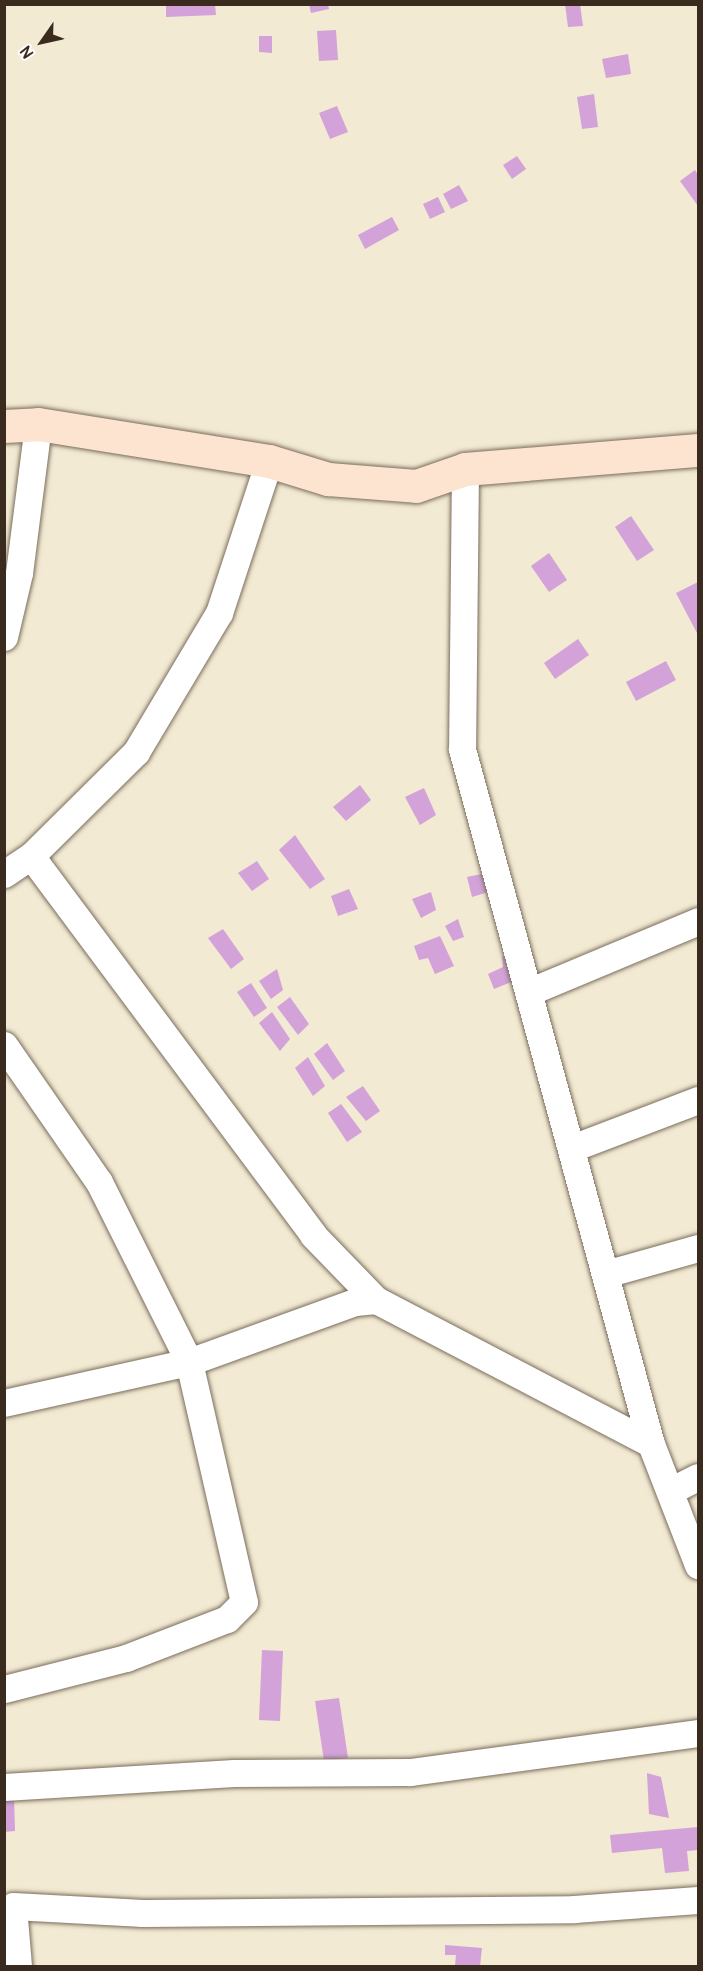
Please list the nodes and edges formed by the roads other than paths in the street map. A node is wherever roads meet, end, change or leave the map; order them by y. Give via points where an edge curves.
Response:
1 (38, 424) junction
2 (4, 426) edge
3 (699, 450) edge
4 (269, 461) junction
5 (465, 469) junction
6 (4, 638) edge
7 (31, 856) junction
8 (4, 874) edge
9 (699, 921) edge
10 (531, 992) junction
11 (4, 1045) edge
12 (699, 1100) edge
13 (572, 1148) junction
14 (699, 1248) edge
15 (605, 1274) junction
16 (376, 1300) junction
17 (189, 1362) junction
18 (4, 1403) edge
19 (651, 1444) junction
20 (699, 1477) edge
21 (670, 1491) junction
22 (699, 1565) edge
23 (4, 1689) edge
24 (699, 1733) edge
25 (4, 1787) edge
26 (699, 1900) edge
27 (8, 1906) edge
28 (18, 1966) edge

1 - 2 street
1 - 4 street
1 - 6 street via 20,573
3 - 5 street
4 - 5 street via 328,479 416,486
4 - 7 street via 219,613 136,752
5 - 10 street via 462,749
7 - 8 street
7 - 16 street via 313,1235
9 - 10 street
10 - 13 street
11 - 17 street via 99,1182
12 - 13 street
13 - 15 street
14 - 15 street
15 - 19 street
16 - 17 street via 355,1302
16 - 19 street
17 - 18 street
17 - 23 street via 244,1602 227,1619 126,1658
19 - 21 street
20 - 21 street
21 - 22 street
24 - 25 street via 410,1772 234,1773
26 - 27 street via 574,1909 142,1913
27 - 28 street

